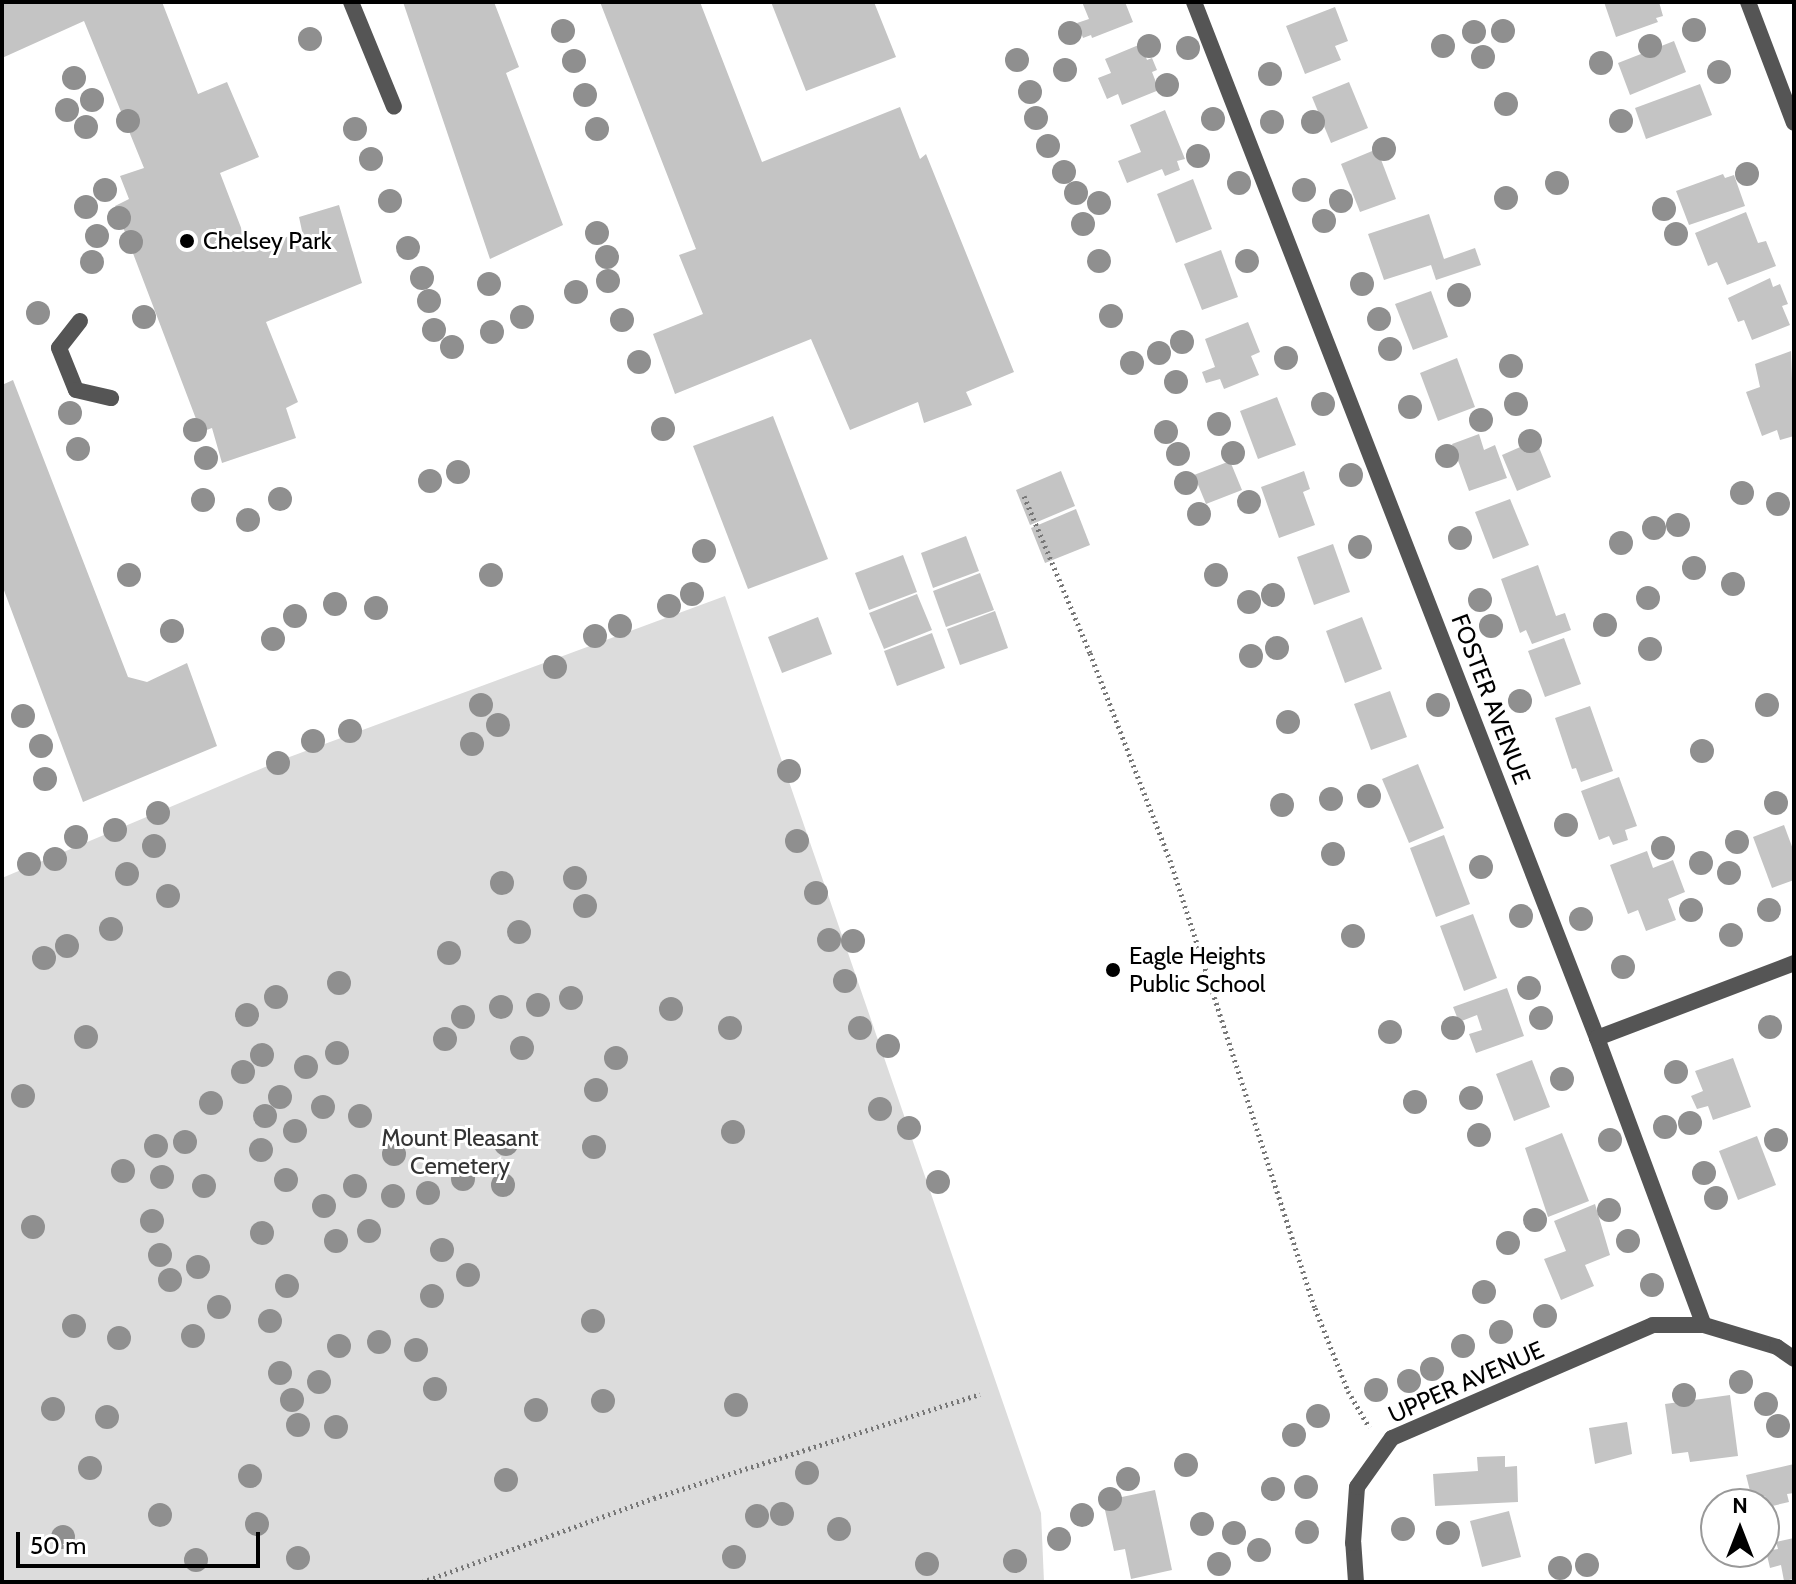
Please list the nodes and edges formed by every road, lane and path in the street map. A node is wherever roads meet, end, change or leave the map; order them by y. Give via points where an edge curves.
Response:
1 (351, 2) edge
2 (1194, 2) edge
3 (1748, 2) edge
4 (394, 107) dead end
5 (1794, 123) edge
6 (80, 321) dead end
7 (111, 398) dead end
8 (1024, 496) dead end
9 (1794, 963) edge
10 (1597, 1038) junction
11 (1704, 1325) junction
12 (1794, 1359) edge
13 (980, 1394) dead end
14 (1381, 1454) junction
15 (422, 1582) edge
16 (1356, 1582) edge

1 - 4 street
2 - 10 street, FOSTER AVENUE
3 - 5 street
6 - 7 street via 59,348 76,390
8 - 14 path via 1170,860 1315,1308 1348,1391
9 - 10 street
10 - 11 street, FOSTER AVENUE
11 - 12 street via 1777,1347
11 - 14 street, UPPER AVENUE via 1653,1325 1392,1438
13 - 15 path via 654,1498
14 - 16 street, UPPER AVENUE via 1357,1487

